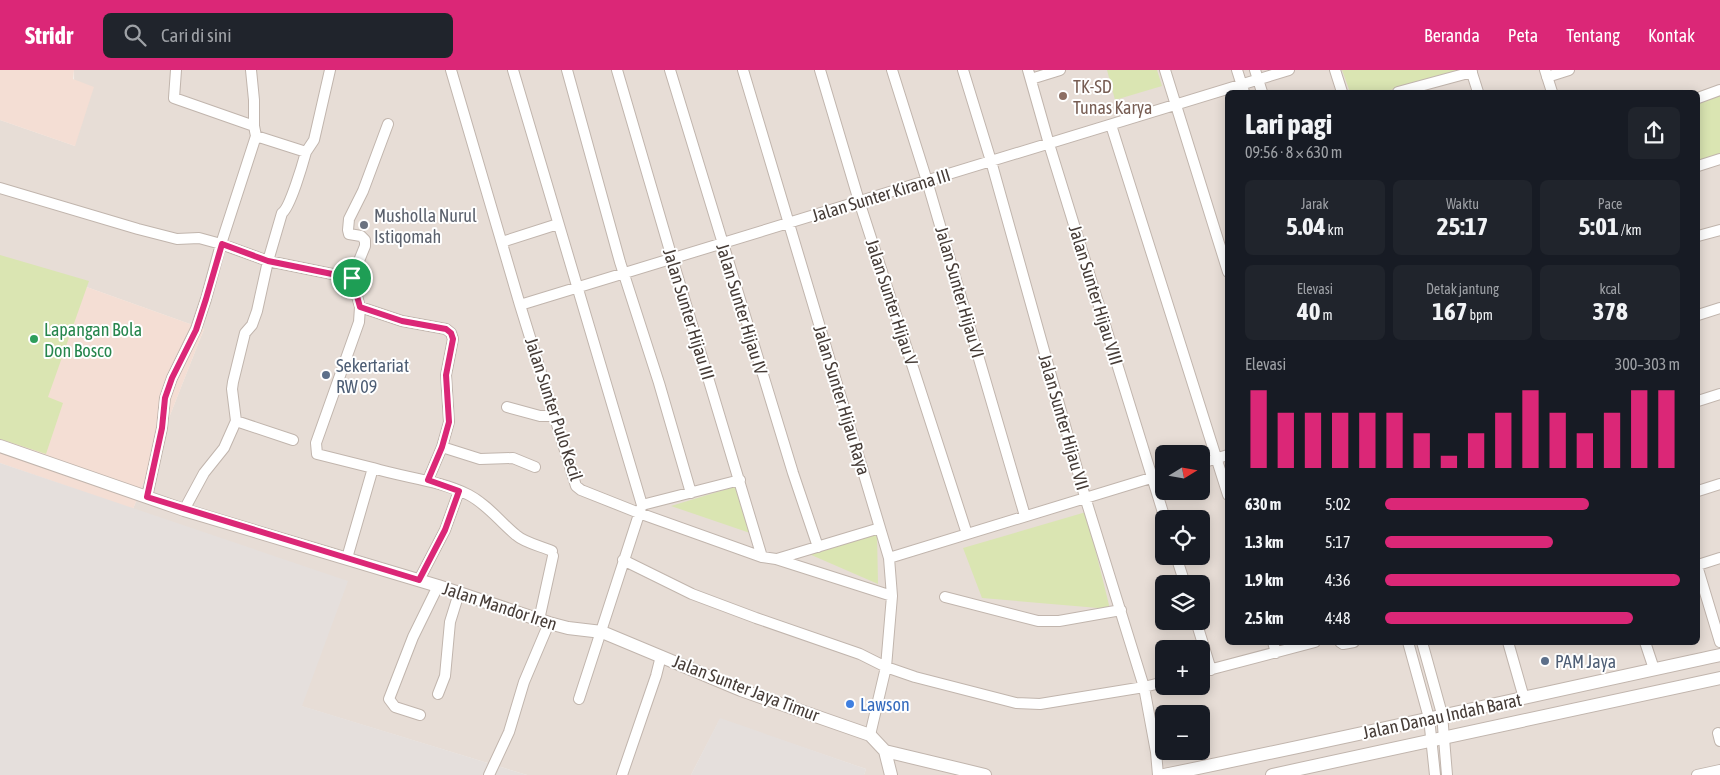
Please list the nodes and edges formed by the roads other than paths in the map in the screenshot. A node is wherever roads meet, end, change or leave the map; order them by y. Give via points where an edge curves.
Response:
1 (176, 70) edge
2 (251, 70) edge
3 (330, 70) edge
4 (451, 70) edge
5 (513, 70) edge
6 (566, 70) edge
7 (617, 70) edge
8 (670, 70) edge
9 (744, 70) edge
10 (820, 70) edge
11 (892, 70) edge
12 (963, 70) edge
13 (1060, 70) edge
14 (1166, 70) edge
15 (1237, 70) edge
16 (1289, 70) edge
17 (1335, 70) edge
18 (1569, 70) edge
19 (1471, 71) edge
20 (1546, 73) edge
21 (1030, 74) edge
22 (1257, 75) edge
23 (1242, 89) edge
24 (1261, 90) edge
25 (1341, 90) edge
26 (1411, 90) edge
27 (1477, 90) edge
28 (1551, 90) edge
29 (1720, 90) edge
30 (1225, 93) edge
31 (1700, 97) edge
32 (1176, 105) junction
33 (388, 124) dead end
34 (1111, 125) junction
35 (255, 131) junction
36 (1049, 144) junction
37 (306, 152) junction
38 (1720, 160) edge
39 (991, 161) junction
40 (1700, 165) edge
41 (927, 181) junction
42 (0, 188) edge
43 (859, 201) junction
44 (789, 222) junction
45 (558, 224) junction
46 (1720, 230) edge
47 (1700, 235) edge
48 (502, 242) junction
49 (721, 243) junction
50 (222, 244) junction
51 (672, 258) junction
52 (268, 261) junction
53 (1225, 262) edge
54 (623, 273) junction
55 (352, 278) junction
56 (577, 287) junction
57 (520, 305) junction
58 (360, 307) junction
59 (1720, 308) edge
60 (1700, 314) edge
61 (1720, 394) edge
62 (1700, 401) edge
63 (507, 407) dead end
64 (554, 416) junction
65 (236, 421) junction
66 (293, 440) dead end
67 (0, 446) edge
68 (442, 447) junction
69 (1225, 456) edge
70 (1216, 458) junction
71 (1210, 460) edge
72 (535, 467) dead end
73 (372, 468) junction
74 (1155, 477) edge
75 (1152, 478) junction
76 (428, 480) junction
77 (740, 480) junction
78 (1720, 484) edge
79 (1225, 486) edge
80 (1700, 490) edge
81 (459, 491) junction
82 (691, 493) junction
83 (147, 497) junction
84 (1085, 497) junction
85 (640, 509) junction
86 (184, 510) junction
87 (1162, 510) edge
88 (1026, 516) junction
89 (880, 528) junction
90 (967, 534) junction
91 (818, 547) junction
92 (762, 557) junction
93 (347, 558) junction
94 (889, 558) junction
95 (1720, 558) edge
96 (776, 559) junction
97 (623, 560) junction
98 (1700, 563) edge
99 (1700, 576) edge
100 (419, 580) junction
101 (438, 586) junction
102 (458, 593) junction
103 (892, 596) junction
104 (945, 596) dead end
105 (1121, 610) junction
106 (544, 622) junction
107 (602, 632) junction
108 (1720, 642) edge
109 (1295, 645) edge
110 (1409, 645) edge
111 (1423, 645) edge
112 (1509, 645) edge
113 (1646, 645) edge
114 (1275, 648) edge
115 (1720, 654) edge
116 (661, 656) junction
117 (886, 667) junction
118 (1654, 669) junction
119 (1210, 670) edge
120 (1720, 678) edge
121 (1155, 684) edge
122 (1144, 687) junction
123 (438, 694) dead end
124 (1524, 698) junction
125 (579, 699) dead end
126 (420, 715) dead end
127 (1436, 716) junction
128 (870, 735) junction
129 (1438, 739) junction
130 (884, 751) junction
131 (1720, 770) edge
132 (489, 775) edge
133 (622, 775) edge
134 (891, 775) edge
135 (985, 775) edge
136 (1158, 775) edge
137 (1164, 775) edge
138 (1272, 775) edge
139 (1436, 775) edge
140 (1447, 775) edge
141 (1697, 775) edge

1 - 35 street via 174,98
2 - 35 street
3 - 37 street via 314,140
4 - 48 street, Jalan Sunter Pulo Kecil
5 - 45 street
6 - 54 street
7 - 51 street, Jalan Sunter Hijau III
8 - 49 street, Jalan Sunter Hijau IV
9 - 44 street, Jalan Sunter Hijau Raya
10 - 43 street, Jalan Sunter Hijau V
11 - 41 street, Jalan Sunter Hijau VI
12 - 39 street, Jalan Sunter Hijau VII
13 - 21 street
14 - 32 street
15 - 23 street
16 - 22 street, Jalan Sunter Kirana III
17 - 25 street
18 - 20 street
19 - 26 street
19 - 27 street
20 - 28 street
21 - 36 street, Jalan Sunter Hijau VIII
22 - 23 street, Jalan Sunter Kirana III
22 - 24 street
29 - 31 street
30 - 32 street, Jalan Sunter Kirana III
32 - 34 street, Jalan Sunter Kirana III
32 - 53 street
33 - 55 street via 349,219 349,234 365,240
34 - 36 street, Jalan Sunter Kirana III
34 - 70 street
35 - 37 street
35 - 50 street
36 - 39 street, Jalan Sunter Kirana III
36 - 75 street, Jalan Sunter Hijau VIII
37 - 52 street via 290,200 282,213
38 - 40 street
39 - 41 street, Jalan Sunter Kirana III
39 - 84 street, Jalan Sunter Hijau VII
41 - 43 street, Jalan Sunter Kirana III
41 - 88 street, Jalan Sunter Hijau VI
42 - 50 street via 147,232
43 - 44 street, Jalan Sunter Kirana III
43 - 90 street, Jalan Sunter Hijau V
44 - 49 street, Jalan Sunter Kirana III
44 - 89 street, Jalan Sunter Hijau Raya
45 - 48 street
45 - 56 street
46 - 47 street
48 - 57 street, Jalan Sunter Pulo Kecil
49 - 51 street, Jalan Sunter Kirana III
49 - 91 street, Jalan Sunter Hijau IV
50 - 52 street
50 - 83 street via 196,330 165,398
51 - 54 street, Jalan Sunter Kirana III
51 - 77 street, Jalan Sunter Hijau III
52 - 55 street
52 - 65 street via 257,311 244,337 233,382
54 - 56 street, Jalan Sunter Kirana III
54 - 82 street
55 - 58 street
56 - 57 street, Jalan Sunter Kirana III
56 - 85 street
57 - 64 street, Jalan Sunter Pulo Kecil
58 - 68 street via 451,333 453,339 446,375 449,422
58 - 73 street via 355,335 316,443 316,452
59 - 60 street
61 - 62 street
63 - 64 street via 540,416
64 - 85 street, Jalan Sunter Pulo Kecil via 576,486
65 - 66 street
65 - 86 street via 224,448 204,473
67 - 83 street, Jalan Mandor Iren
68 - 72 street via 480,459 513,458
68 - 76 street
69 - 70 street
70 - 71 street
70 - 79 street
73 - 76 street
73 - 93 street
74 - 75 street
75 - 84 street
75 - 87 street, Jalan Sunter Hijau VIII
76 - 81 street
77 - 82 street
77 - 92 street, Jalan Sunter Hijau III
78 - 80 street
81 - 100 street via 445,530
81 - 106 street via 484,504 517,536 552,553
82 - 85 street
83 - 86 street, Jalan Mandor Iren
84 - 88 street
84 - 105 street, Jalan Sunter Hijau VII
85 - 92 street, Jalan Sunter Pulo Kecil
85 - 97 street
86 - 93 street, Jalan Mandor Iren
88 - 90 street
89 - 91 street
89 - 94 street, Jalan Sunter Hijau Raya
90 - 94 street
91 - 96 street
92 - 96 street, Jalan Sunter Pulo Kecil
93 - 100 street, Jalan Mandor Iren
94 - 103 street, Jalan Sunter Hijau Raya
95 - 98 street
96 - 103 street, Jalan Sunter Pulo Kecil
97 - 107 street
97 - 117 street via 692,594 860,654
99 - 108 street
100 - 101 street, Jalan Mandor Iren
101 - 102 street, Jalan Mandor Iren
101 - 126 street via 389,699 396,707
102 - 106 street, Jalan Mandor Iren
102 - 123 street via 450,622 445,676
103 - 117 street, Jalan Sunter Hijau Raya
104 - 105 street via 1038,621 1059,621
105 - 122 street, Jalan Sunter Hijau VII
106 - 107 street, Jalan Mandor Iren
106 - 132 street via 509,732
107 - 116 street, Jalan Sunter Jaya Timur
107 - 125 street
109 - 114 street
110 - 127 street
111 - 127 street
112 - 124 street
113 - 118 street
114 - 119 street
115 - 118 street, Jalan Danau Indah Barat
116 - 128 street, Jalan Sunter Jaya Timur via 741,690
116 - 133 street
117 - 122 street via 1026,704
117 - 128 street, Jalan Sunter Hijau Raya
118 - 124 street, Jalan Danau Indah Barat
120 - 129 street, Jalan Danau Indah Barat
121 - 122 street
122 - 136 street, Jalan Sunter Hijau VII
124 - 127 street, Jalan Danau Indah Barat
127 - 129 street
127 - 137 street, Jalan Danau Indah Barat
128 - 130 street, Jalan Sunter Jaya Timur
129 - 138 street, Jalan Danau Indah Barat
129 - 139 street
129 - 140 street
130 - 134 street
130 - 135 street
131 - 141 street

